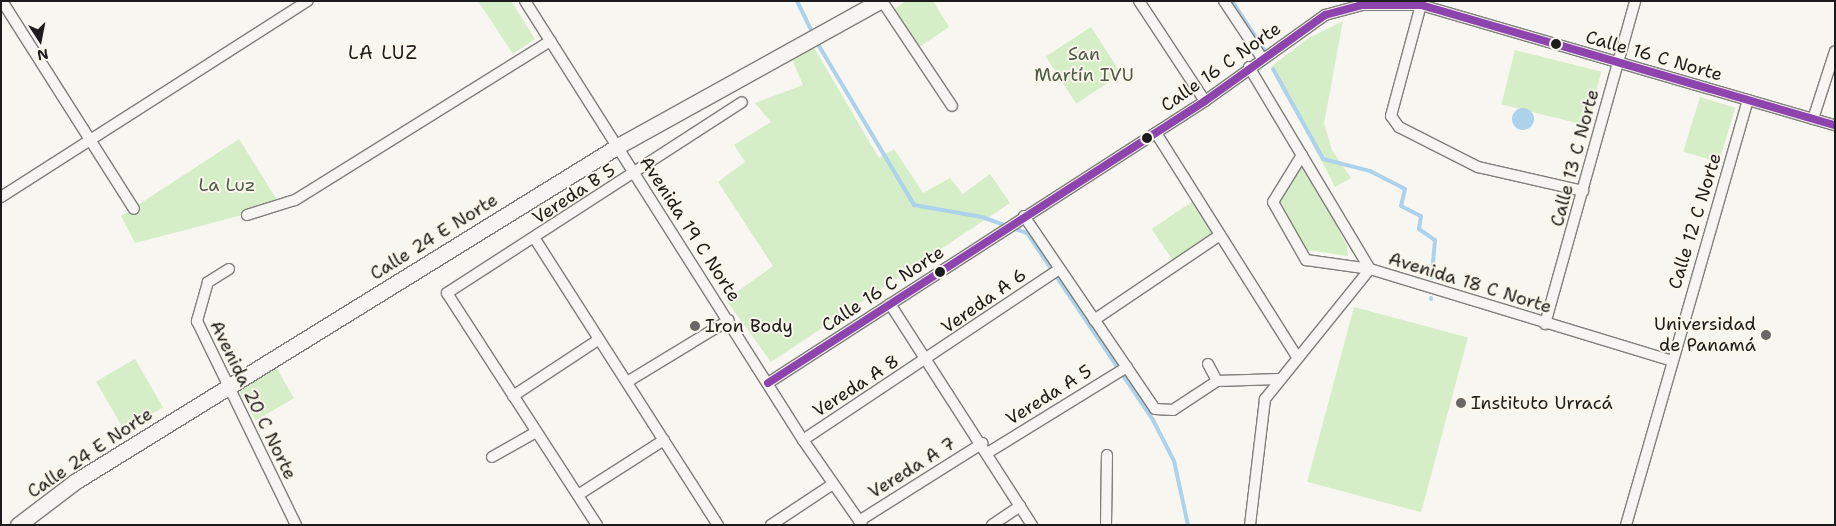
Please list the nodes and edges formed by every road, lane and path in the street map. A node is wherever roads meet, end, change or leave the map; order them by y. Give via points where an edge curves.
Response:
1 (2, 1) edge
2 (308, 1) edge
3 (525, 1) edge
4 (881, 1) edge
5 (1139, 1) edge
6 (1224, 1) edge
7 (1635, 1) edge
8 (1421, 3) edge
9 (550, 41) junction
10 (1835, 51) edge
11 (1262, 58) junction
12 (1618, 62) junction
13 (1249, 67) junction
14 (1748, 100) junction
15 (1205, 101) junction
16 (742, 102) dead end
17 (952, 106) dead end
18 (1813, 119) junction
19 (1835, 125) edge
20 (1156, 133) junction
21 (87, 140) junction
22 (618, 146) junction
23 (1302, 155) junction
24 (635, 174) junction
25 (1583, 191) junction
26 (1, 197) edge
27 (134, 209) dead end
28 (247, 215) dead end
29 (1020, 219) junction
30 (1220, 235) junction
31 (535, 239) junction
32 (229, 269) dead end
33 (1059, 269) junction
34 (1370, 269) junction
35 (890, 304) junction
36 (729, 320) junction
37 (1094, 320) junction
38 (1545, 324) junction
39 (598, 340) junction
40 (1296, 355) junction
41 (926, 360) junction
42 (1670, 360) junction
43 (1208, 364) dead end
44 (1126, 367) junction
45 (1280, 379) junction
46 (1217, 381) junction
47 (627, 382) junction
48 (768, 383) junction
49 (228, 386) junction
50 (513, 396) junction
51 (536, 432) junction
52 (664, 440) junction
53 (803, 440) junction
54 (986, 447) junction
55 (1107, 455) dead end
56 (492, 457) dead end
57 (833, 484) junction
58 (578, 495) junction
59 (1020, 506) junction
60 (860, 523) edge
61 (18, 525) edge
62 (296, 525) edge
63 (597, 525) edge
64 (718, 525) edge
65 (771, 525) edge
66 (992, 525) edge
67 (1032, 525) edge
68 (1106, 525) edge
69 (1250, 525) edge
70 (1626, 525) edge

1 - 21 street
2 - 21 street
3 - 9 street, Avenida 19 C Norte
4 - 17 street
4 - 22 main road, Calle 24 E Norte
5 - 15 street
6 - 11 street
7 - 12 street, Calle 13 C Norte
8 - 11 street, Calle 16 C Norte via 1362,5 1325,14
8 - 12 street, Calle 16 C Norte
8 - 25 street via 1391,116 1399,127 1478,167
9 - 22 street, Avenida 19 C Norte
9 - 28 street via 295,200
10 - 18 street
11 - 13 street, Calle 16 C Norte
12 - 14 street, Calle 16 C Norte
12 - 25 street, Calle 13 C Norte
13 - 15 street, Calle 16 C Norte
13 - 23 street, Avenida 18 C Norte
14 - 18 street, Calle 16 C Norte
14 - 42 street, Calle 12 C Norte
15 - 20 street, Calle 16 C Norte
16 - 24 street, Vereda B 5
18 - 19 street, Calle 16 C Norte
20 - 29 street, Calle 16 C Norte
20 - 30 street
21 - 26 street
21 - 27 street
22 - 24 street, Avenida 19 C Norte
22 - 49 main road, Calle 24 E Norte
23 - 34 street, Avenida 18 C Norte
23 - 34 street via 1273,202 1306,260
24 - 31 street, Vereda B 5
24 - 36 street, Avenida 19 C Norte
25 - 38 street, Calle 13 C Norte
29 - 33 street
29 - 35 street, Calle 16 C Norte
30 - 37 street
30 - 40 street
31 - 39 street
31 - 50 street, Vereda B 5 via 447,293
32 - 49 street, Avenida 20 C Norte via 208,282 197,321
33 - 37 street
33 - 41 street, Vereda A 6
34 - 38 street, Avenida 18 C Norte
34 - 40 street
35 - 41 street
35 - 48 street, Calle 16 C Norte
36 - 47 street
36 - 48 street, Avenida 19 C Norte
37 - 44 street
38 - 42 street, Avenida 18 C Norte
39 - 47 street
39 - 50 street
40 - 45 street
41 - 53 street, Vereda A 8
41 - 54 street
42 - 70 street, Calle 12 C Norte
43 - 46 street
44 - 46 street via 1161,411 1173,410
44 - 54 street, Vereda A 5
45 - 46 street
45 - 69 street via 1265,399
47 - 52 street
48 - 53 street, Avenida 19 C Norte
49 - 61 main road, Calle 24 E Norte via 76,481
49 - 62 street, Avenida 20 C Norte
50 - 51 street
51 - 56 street
51 - 58 street
52 - 58 street
52 - 64 street
53 - 57 street, Avenida 19 C Norte
54 - 59 street
54 - 60 street, Vereda A 7
55 - 68 street
57 - 60 street, Avenida 19 C Norte
57 - 65 street
58 - 63 street
59 - 66 street
59 - 67 street

